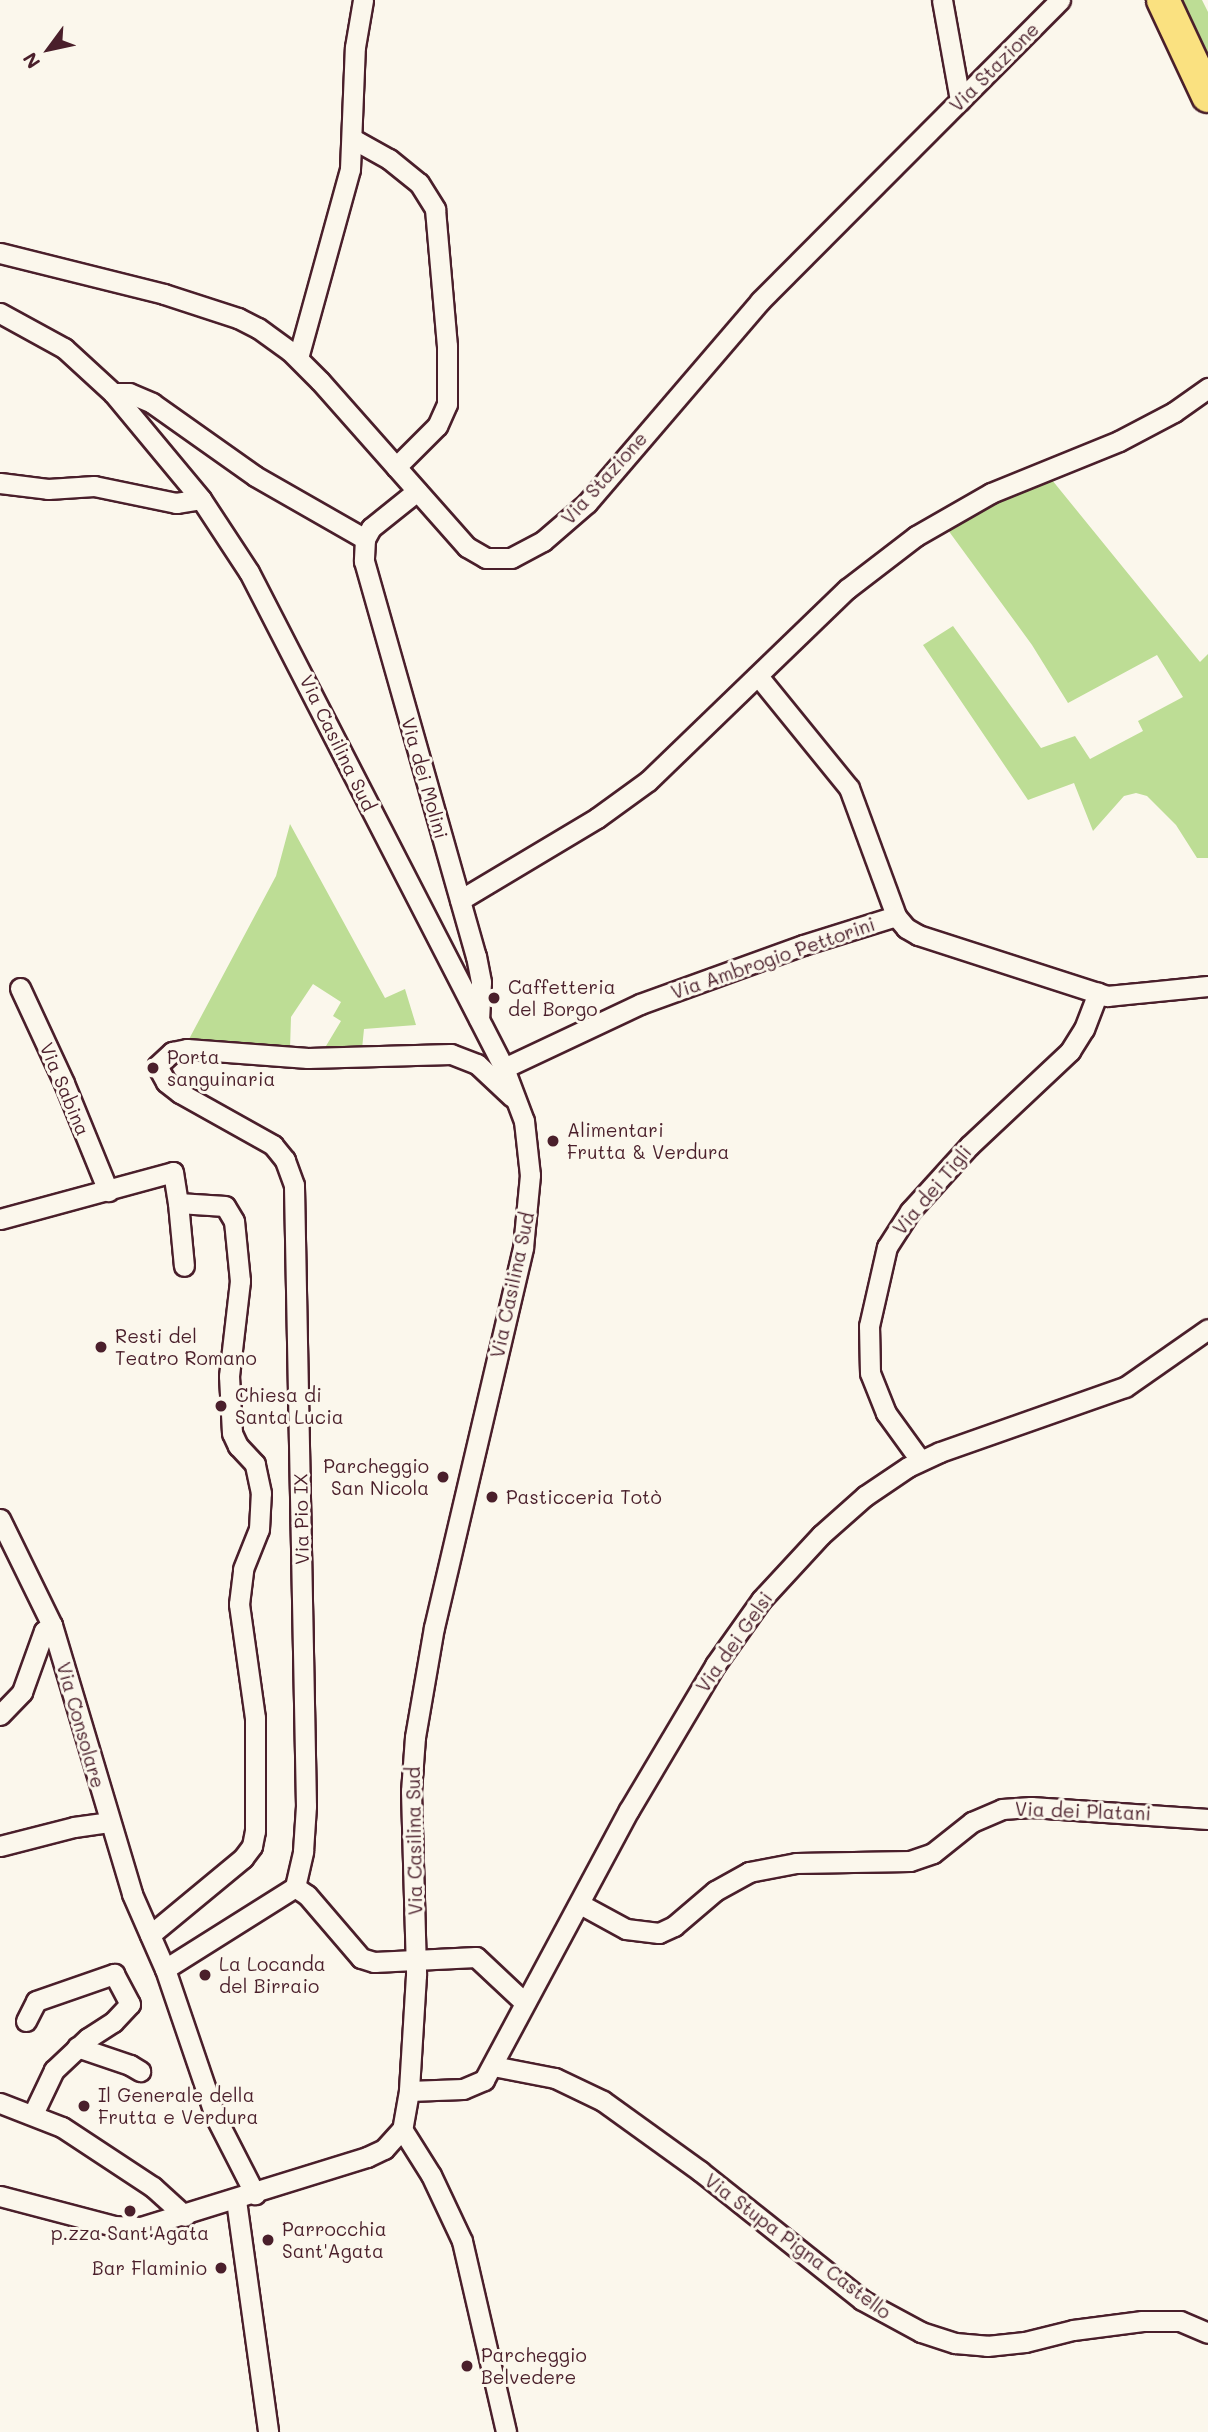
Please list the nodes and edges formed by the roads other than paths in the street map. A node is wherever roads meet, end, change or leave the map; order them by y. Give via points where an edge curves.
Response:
1 (363, 0) edge
2 (942, 0) edge
3 (1060, 0) edge
4 (1163, 0) edge
5 (1208, 96) edge
6 (960, 100) junction
7 (353, 139) junction
8 (0, 253) edge
9 (0, 313) edge
10 (298, 358) junction
11 (1208, 388) edge
12 (113, 393) junction
13 (397, 467) junction
14 (0, 483) edge
15 (417, 491) junction
16 (201, 499) junction
17 (365, 539) junction
18 (758, 676) junction
19 (460, 900) junction
20 (896, 916) junction
21 (1208, 986) edge
22 (20, 988) dead end
23 (1098, 993) junction
24 (479, 1019) junction
25 (504, 1068) junction
26 (518, 1103) junction
27 (108, 1191) junction
28 (178, 1203) junction
29 (0, 1219) edge
30 (184, 1266) dead end
31 (1208, 1329) edge
32 (920, 1460) junction
33 (0, 1520) edge
34 (52, 1625) junction
35 (0, 1715) edge
36 (1208, 1819) edge
37 (109, 1822) junction
38 (0, 1846) edge
39 (295, 1887) junction
40 (580, 1904) junction
41 (150, 1935) junction
42 (416, 1959) junction
43 (165, 1969) junction
44 (524, 2001) junction
45 (26, 2021) dead end
46 (77, 2047) junction
47 (492, 2066) junction
48 (139, 2071) dead end
49 (409, 2091) junction
50 (0, 2104) edge
51 (33, 2114) junction
52 (402, 2129) junction
53 (0, 2196) edge
54 (245, 2197) junction
55 (184, 2216) junction
56 (1208, 2333) edge
57 (268, 2432) edge
58 (506, 2432) edge

1 - 7 street via 355,47
2 - 6 street
3 - 6 street, Via Stazione
4 - 5 main road
6 - 15 street, Via Stazione via 769,291 587,503 543,541 511,558 481,556 461,542
7 - 10 street via 346,191
7 - 13 street via 419,183 435,209 446,322 447,404 437,426
8 - 10 street, Via Stazione via 149,289 238,318
9 - 12 street, Via Casilina Sud via 64,348
10 - 13 street, Via Stazione
11 - 18 street via 1119,441 1007,485 946,516 858,580
12 - 16 street, Via Casilina Sud
12 - 17 street via 129,393 152,403 256,476
13 - 15 street, Via Stazione
14 - 16 street via 48,489 94,486 176,503
15 - 17 street via 380,518
16 - 24 street, Via Casilina Sud via 266,601
17 - 19 street, Via dei Molini via 368,576
18 - 19 street via 632,794
18 - 20 street via 849,788
19 - 24 street, Via dei Molini via 480,973
20 - 23 street, Via Ambrogio Pettorini via 918,935
20 - 25 street, Via Ambrogio Pettorini via 640,1004
21 - 23 street, Via Ambrogio Pettorini via 1119,997
22 - 27 street, Via Sabina
23 - 32 street, Via dei Tigli via 1070,1051 970,1146 905,1217 887,1247 869,1326 870,1373 886,1413
24 - 25 street, Via Casilina Sud
25 - 26 street, Via Casilina Sud
26 - 39 street, Via Pio IX via 477,1064 457,1054 297,1058 187,1049 172,1052 157,1066 166,1082 180,1093 273,1145 285,1160 294,1185 306,1806
26 - 42 street, Via Casilina Sud via 530,1164 524,1239 434,1627 415,1737 411,1791
27 - 28 street via 173,1172
27 - 29 street
28 - 30 street
28 - 41 street via 225,1206 234,1221 240,1293 229,1369 231,1426 236,1443 255,1464 261,1493 259,1529 243,1569 239,1604 255,1718 255,1830 252,1846 243,1858
31 - 32 street, Via dei Gelsi via 1125,1387
32 - 40 street, Via dei Gelsi via 876,1487 834,1523 742,1624 629,1810
33 - 34 street, Via Consolare
34 - 35 street via 44,1631 22,1692
34 - 37 street, Via Consolare
36 - 40 street, Via dei Platani via 1002,1809 972,1822 939,1849 918,1859 784,1864 749,1872 659,1933 626,1929
37 - 38 street
37 - 41 street, Via Consolare
39 - 42 street via 361,1958 374,1962
39 - 43 street
40 - 44 street, Via dei Gelsi
41 - 43 street, Via Consolare
42 - 44 street via 476,1957
42 - 49 street, Via Casilina Sud
43 - 54 street, Via Consolare
44 - 47 street, Via dei Gelsi
45 - 46 street via 36,2001 114,1974 130,2004
46 - 48 street
46 - 51 street via 54,2070
47 - 49 street, Via dei Gelsi via 484,2080 471,2088
47 - 56 street, Via Stupa Pigna Castello via 555,2078 603,2101 700,2171 862,2300 921,2332 955,2343 987,2346 1142,2321 1180,2321
49 - 52 street, Via Casilina Sud
50 - 51 street
51 - 55 street via 62,2127 130,2172
52 - 54 street via 376,2153
52 - 58 street via 431,2175 462,2241
53 - 55 street via 126,2228
54 - 55 street
54 - 57 street, Via Consolare

